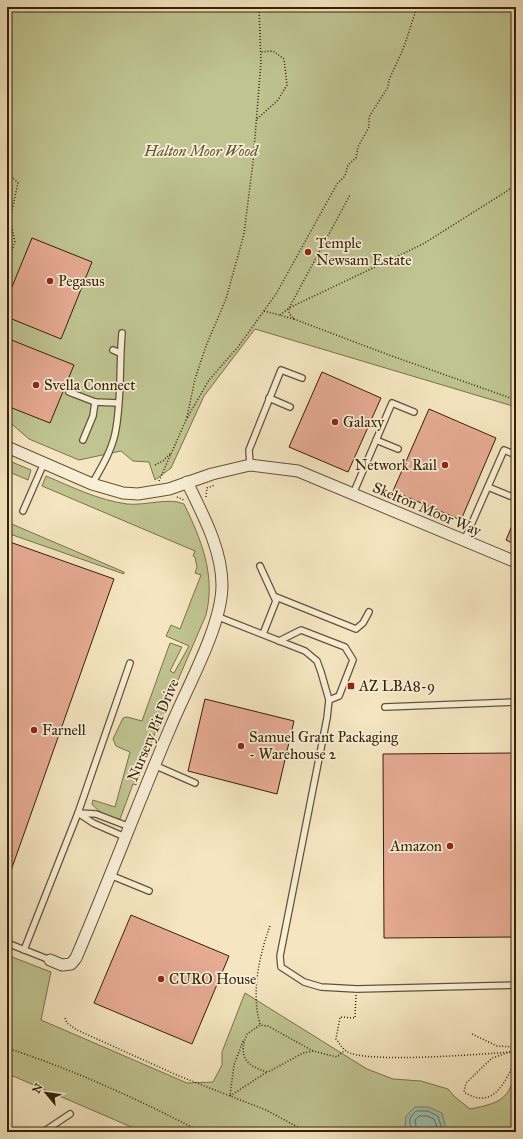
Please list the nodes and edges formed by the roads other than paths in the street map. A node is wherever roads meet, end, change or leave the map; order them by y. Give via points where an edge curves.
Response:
1 (122, 333) dead end
2 (113, 350) dead end
3 (120, 353) junction
4 (302, 378) dead end
5 (69, 392) dead end
6 (269, 398) junction
7 (95, 402) junction
8 (118, 403) junction
9 (290, 407) dead end
10 (414, 412) dead end
11 (83, 440) dead end
12 (376, 440) junction
13 (7, 447) edge
14 (398, 449) dead end
15 (516, 455) edge
16 (44, 463) junction
17 (250, 465) junction
18 (187, 482) junction
19 (92, 484) junction
20 (488, 487) junction
21 (353, 494) junction
22 (510, 496) dead end
23 (23, 511) dead end
24 (464, 541) junction
25 (516, 562) edge
26 (260, 566) dead end
27 (516, 580) edge
28 (516, 589) edge
29 (276, 597) junction
30 (369, 612) dead end
31 (216, 616) junction
32 (263, 634) junction
33 (279, 641) junction
34 (130, 663) dead end
35 (328, 700) junction
36 (516, 702) edge
37 (385, 707) dead end
38 (154, 765) junction
39 (195, 783) dead end
40 (78, 813) junction
41 (128, 832) junction
42 (110, 875) junction
43 (149, 891) dead end
44 (7, 943) edge
45 (24, 950) junction
46 (50, 960) joint
47 (516, 985) edge
48 (70, 1114) dead end
49 (43, 1132) edge

1 - 3 lane
2 - 3 lane
3 - 8 lane
4 - 6 lane via 281,370
5 - 7 lane
6 - 9 lane
6 - 17 lane via 249,450
7 - 8 lane
7 - 11 lane via 93,416
8 - 19 lane via 115,435 108,455
10 - 12 lane via 392,403
12 - 14 lane
12 - 21 lane
13 - 16 street, Skelton Moor Way
15 - 20 lane via 504,450
16 - 19 street, Skelton Moor Way
16 - 23 lane
17 - 18 street, Skelton Moor Way
17 - 21 street, Skelton Moor Way via 298,471
18 - 19 street, Skelton Moor Way via 169,489 138,494 119,492
18 - 31 street, Nursery Pit Drive via 211,536 221,569 220,606
20 - 22 lane
20 - 24 lane
21 - 24 street, Skelton Moor Way
24 - 25 street, Skelton Moor Way
26 - 29 lane
27 - 28 lane
29 - 30 lane via 356,629 364,623
29 - 32 lane
31 - 32 lane
31 - 38 street, Nursery Pit Drive via 207,645
32 - 33 lane
33 - 35 lane via 305,651 317,661
33 - 35 lane via 301,630 345,647 353,660 339,696
34 - 40 lane
35 - 47 lane via 327,718 280,956 281,967 304,982 321,987 357,989
36 - 37 lane
38 - 39 lane
38 - 41 street, Nursery Pit Drive
40 - 41 lane via 93,823
40 - 41 lane via 96,814
40 - 45 lane
41 - 42 street, Nursery Pit Drive
42 - 43 lane
42 - 46 street, Nursery Pit Drive via 76,958 71,964 62,965
44 - 45 lane
45 - 46 lane
48 - 49 lane

